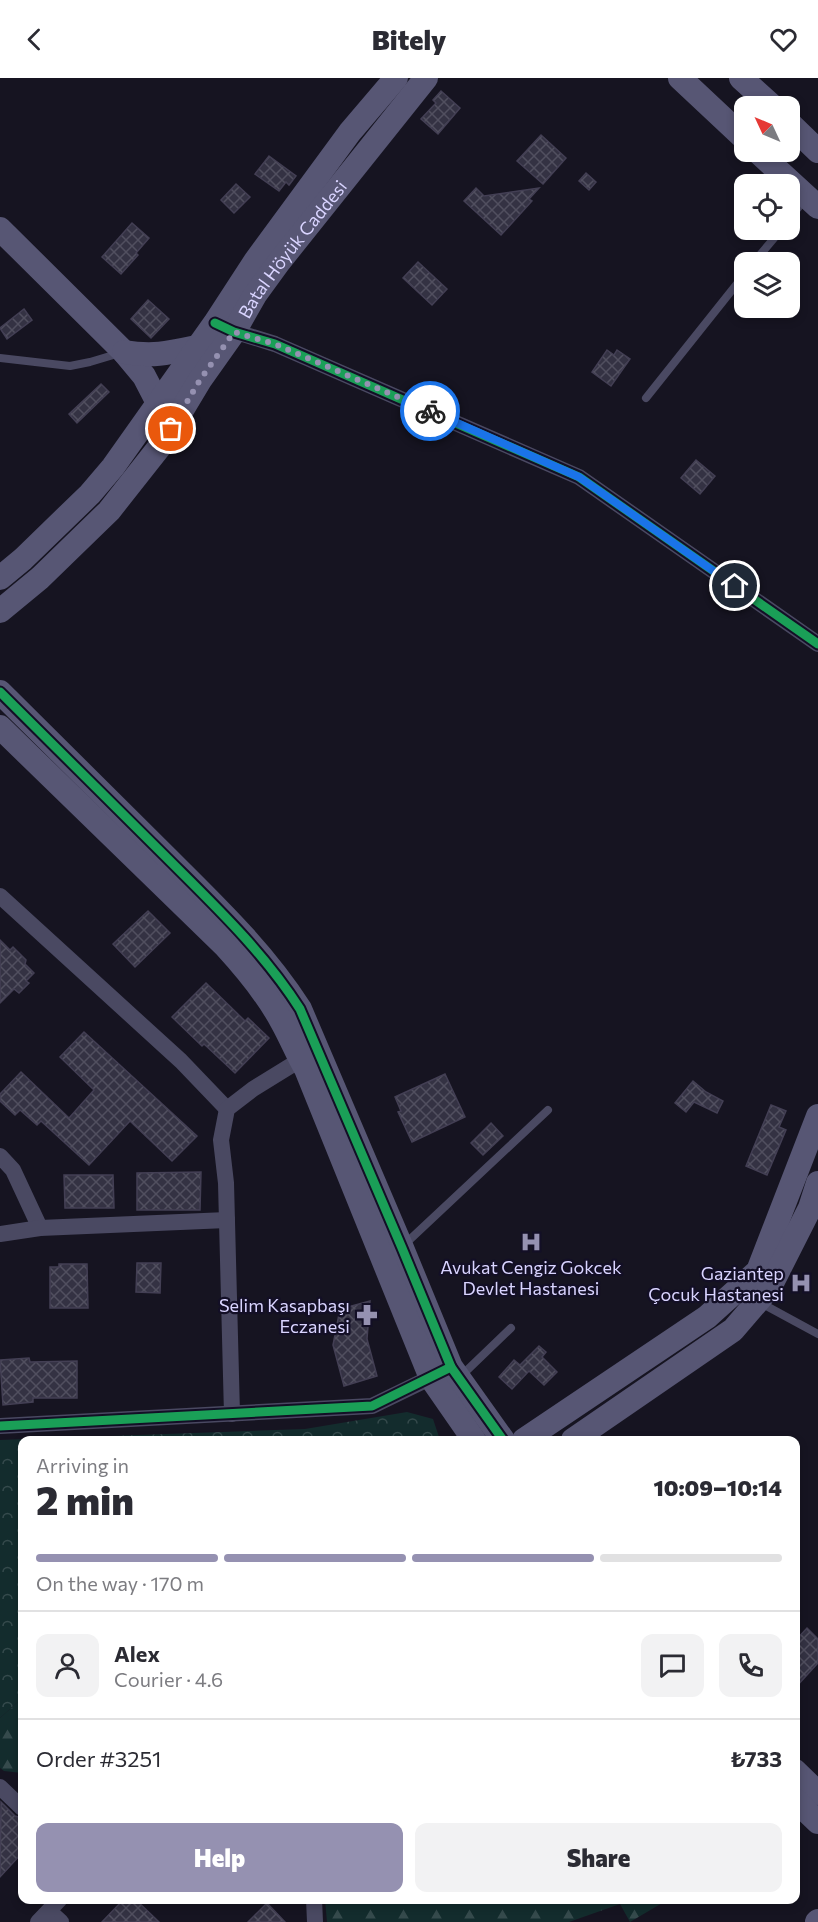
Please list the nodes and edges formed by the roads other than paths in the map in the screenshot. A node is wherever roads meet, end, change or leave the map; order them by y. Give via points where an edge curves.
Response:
1 (396, 78) edge
2 (426, 78) edge
3 (680, 78) edge
4 (741, 78) edge
5 (761, 96) edge
6 (734, 129) edge
7 (800, 134) edge
8 (818, 151) edge
9 (769, 162) edge
10 (812, 202) edge
11 (0, 229) edge
12 (773, 240) edge
13 (762, 252) edge
14 (734, 288) edge
15 (224, 328) junction
16 (197, 347) junction
17 (124, 352) junction
18 (0, 358) edge
19 (646, 398) dead end
20 (158, 403) junction
21 (0, 578) edge
22 (0, 611) edge
23 (818, 644) edge
24 (0, 692) edge
25 (1, 728) edge
26 (0, 896) edge
27 (300, 1060) junction
28 (227, 1109) junction
29 (548, 1110) dead end
30 (818, 1116) edge
31 (0, 1156) edge
32 (818, 1183) edge
33 (227, 1220) junction
34 (40, 1228) junction
35 (0, 1234) edge
36 (402, 1248) junction
37 (749, 1294) junction
38 (511, 1328) dead end
39 (818, 1334) edge
40 (447, 1375) junction
41 (232, 1414) junction
42 (0, 1426) edge
43 (472, 1436) edge
44 (500, 1436) edge
45 (530, 1436) edge
46 (580, 1436) edge
47 (800, 1776) edge
48 (0, 1787) edge
49 (818, 1793) edge
50 (18, 1804) edge
51 (800, 1805) edge
52 (818, 1822) edge
53 (314, 1904) edge
54 (315, 1922) edge

1 - 15 street, Batal Höyük Caddesi via 350,132 256,260
2 - 15 street, Batal Höyük Caddesi via 255,295
3 - 6 street
4 - 5 street
7 - 8 street
9 - 10 street
11 - 17 street
12 - 13 lane
14 - 19 lane
15 - 16 street, Batal Höyük Caddesi
15 - 22 street, Batal Höyük Caddesi via 200,380 161,445 109,511
15 - 23 street via 275,344 579,477
16 - 17 street via 158,355
16 - 20 street, Batal Höyük Caddesi
17 - 18 lane via 70,366
17 - 20 street via 144,376
20 - 21 street, Batal Höyük Caddesi via 90,494
24 - 36 street via 222,913 286,987 300,1009
25 - 27 street via 225,946 267,997
26 - 28 street via 173,1054
27 - 28 street
27 - 40 street
28 - 33 street via 221,1140
29 - 36 lane
30 - 37 street
31 - 34 street via 13,1170
32 - 37 street via 810,1208 770,1287
33 - 34 street
33 - 41 street
34 - 35 street
36 - 40 street
37 - 39 lane
37 - 45 street via 707,1317
37 - 46 street via 733,1330
38 - 40 lane
40 - 41 street via 372,1406
40 - 43 street
40 - 44 street
41 - 42 street
47 - 49 street
48 - 50 street
51 - 52 street
53 - 54 street

